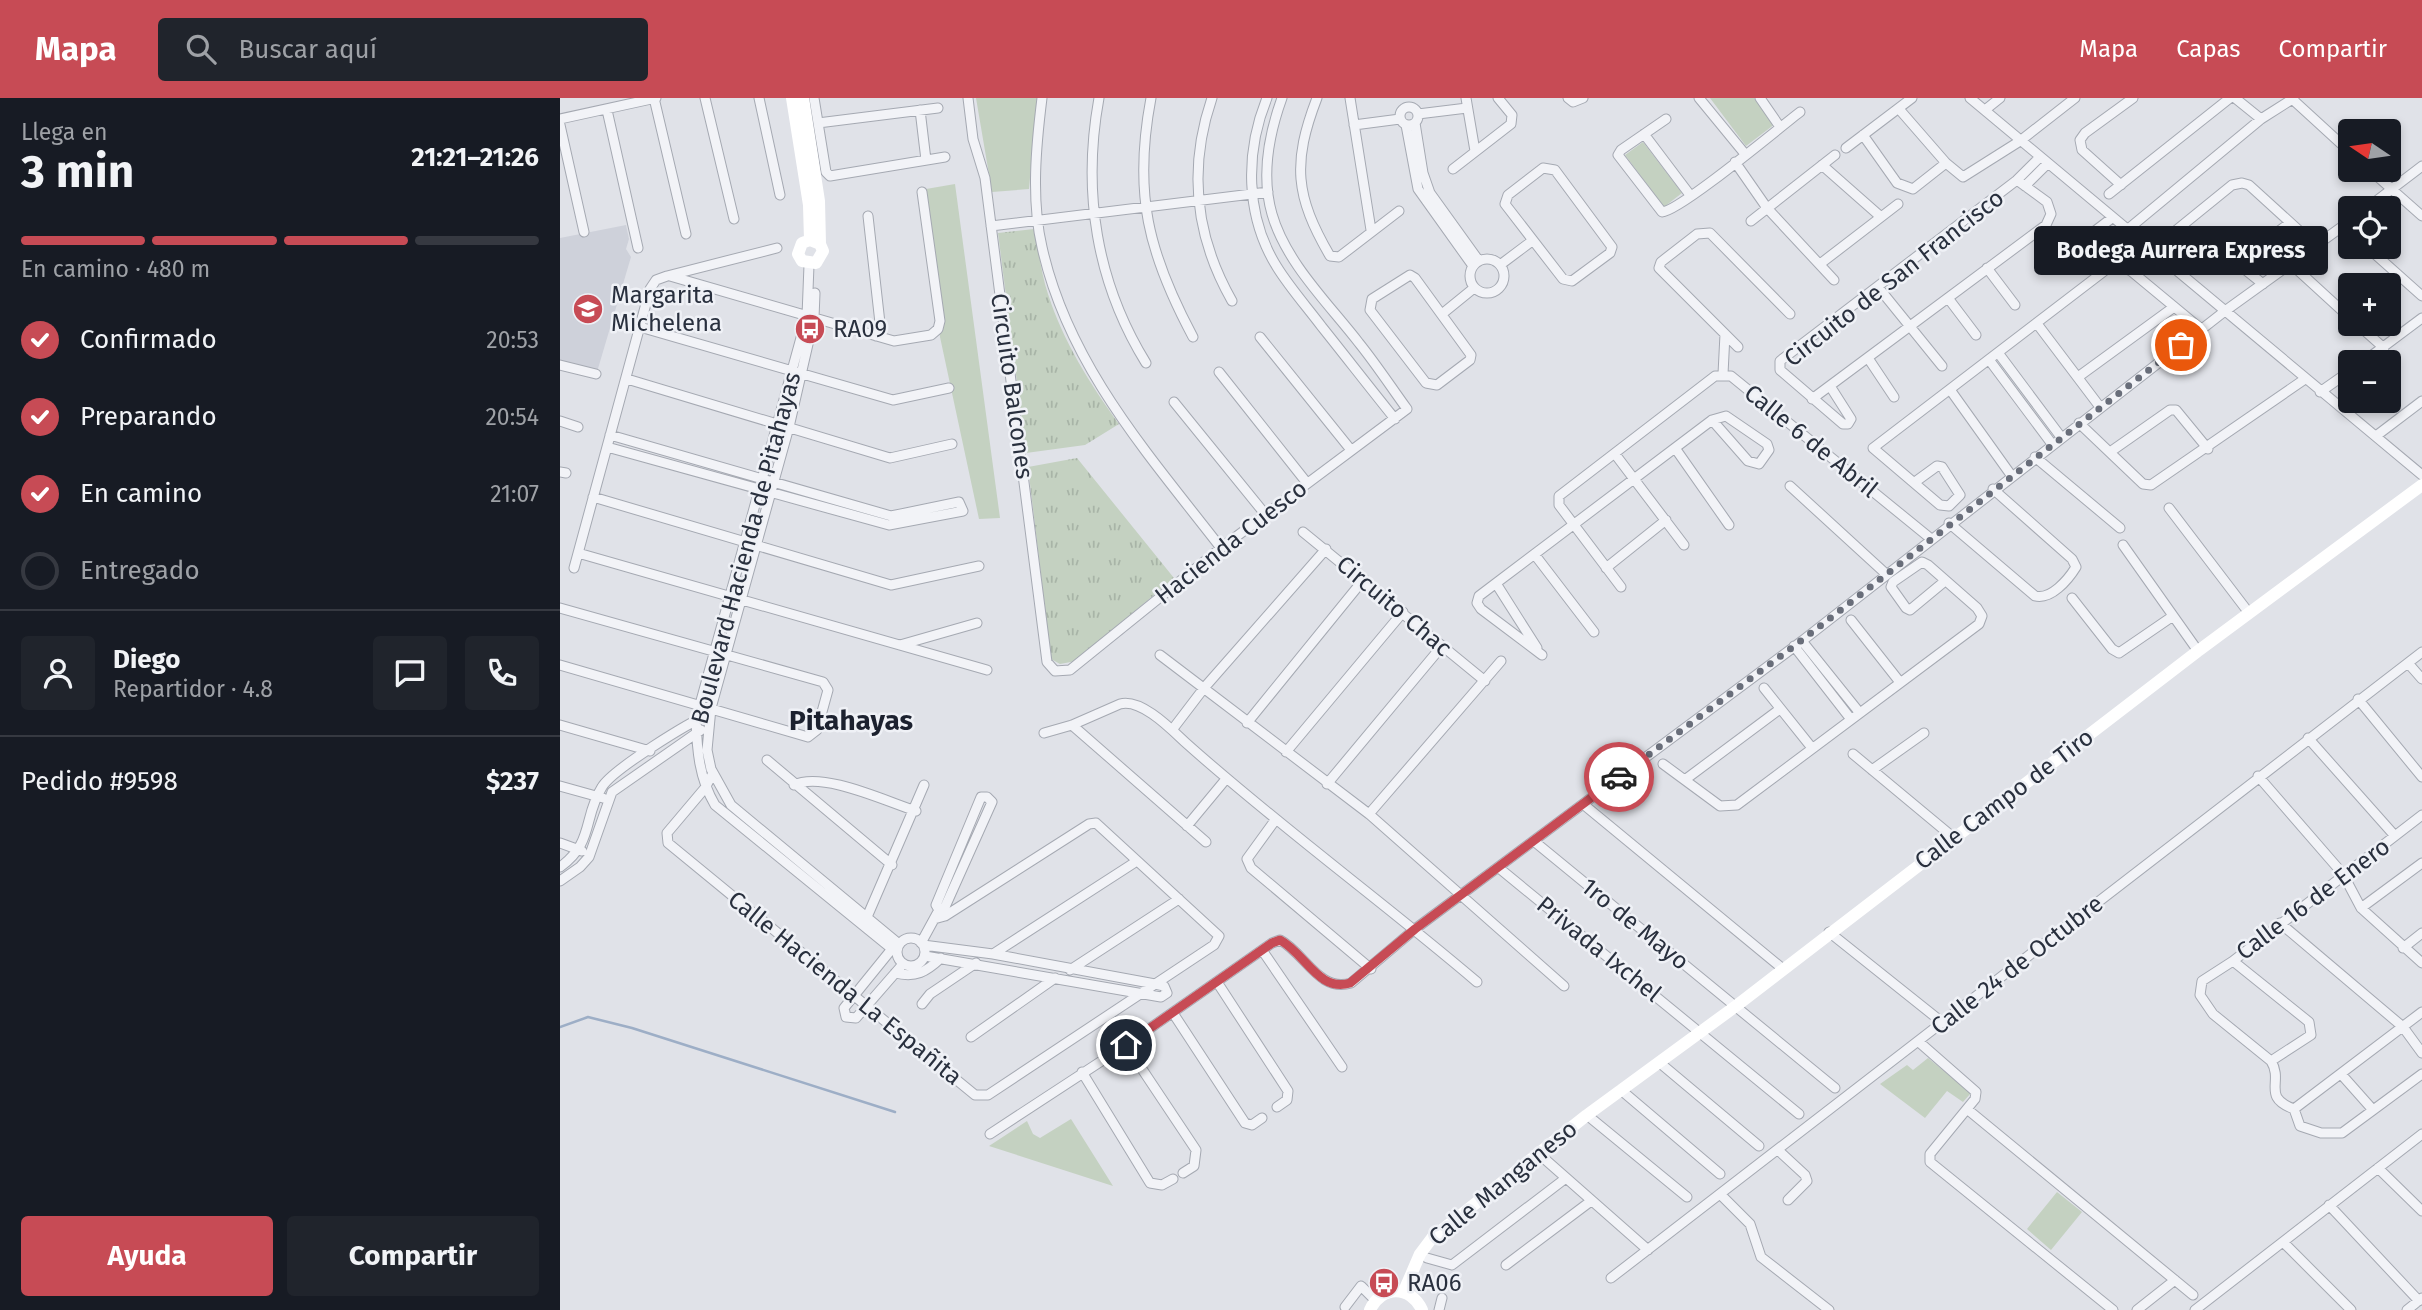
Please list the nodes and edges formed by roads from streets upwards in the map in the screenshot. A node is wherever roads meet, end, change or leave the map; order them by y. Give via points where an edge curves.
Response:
1 (655, 98) edge
2 (705, 98) edge
3 (759, 98) edge
4 (792, 98) edge
5 (803, 98) edge
6 (814, 98) edge
7 (968, 98) edge
8 (1042, 98) edge
9 (1099, 98) edge
10 (1151, 98) edge
11 (1212, 98) edge
12 (1267, 98) edge
13 (1282, 98) edge
14 (1317, 98) edge
15 (1350, 98) edge
16 (1400, 98) edge
17 (1498, 98) edge
18 (1568, 98) edge
19 (1583, 98) edge
20 (1699, 98) edge
21 (1760, 98) edge
22 (1912, 98) edge
23 (1970, 98) edge
24 (2000, 98) edge
25 (2075, 98) edge
26 (2133, 98) edge
27 (2233, 98) edge
28 (2292, 98) edge
29 (1467, 103) edge
30 (938, 108) dead end
31 (1899, 109) junction
32 (607, 110) junction
33 (920, 110) junction
34 (1985, 110) junction
35 (1800, 112) dead end
36 (1409, 114) edge
37 (560, 119) edge
38 (1666, 119) dead end
39 (2260, 119) junction
40 (818, 123) junction
41 (560, 125) edge
42 (1354, 125) junction
43 (1780, 127) junction
44 (1644, 134) junction
45 (1863, 135) junction
46 (2020, 141) junction
47 (2338, 141) edge
48 (1846, 148) dead end
49 (1475, 151) junction
50 (1745, 154) junction
51 (1835, 155) dead end
52 (945, 158) dead end
53 (926, 160) junction
54 (2044, 160) junction
55 (1735, 162) junction
56 (1946, 163) junction
57 (1822, 165) junction
58 (2422, 166) edge
59 (1453, 169) dead end
60 (2383, 182) edge
61 (2021, 183) junction
62 (2122, 185) junction
63 (2391, 189) junction
64 (922, 192) dead end
65 (1268, 192) junction
66 (1251, 194) junction
67 (2109, 194) dead end
68 (780, 195) dead end
69 (1690, 195) junction
70 (2382, 196) edge
71 (1198, 199) junction
72 (1898, 204) dead end
73 (1144, 206) junction
74 (1767, 208) junction
75 (1399, 211) dead end
76 (1093, 212) junction
77 (868, 216) dead end
78 (2422, 216) edge
79 (1881, 217) junction
80 (2112, 218) junction
81 (734, 219) dead end
82 (1038, 220) junction
83 (1751, 221) dead end
84 (2290, 223) junction
85 (990, 226) junction
86 (1371, 230) junction
87 (2127, 230) junction
88 (584, 232) dead end
89 (2338, 233) edge
90 (686, 234) dead end
91 (1532, 241) junction
92 (2163, 241) dead end
93 (815, 242) junction
94 (2260, 245) dead end
95 (2316, 246) junction
96 (2217, 247) dead end
97 (638, 248) dead end
98 (777, 248) dead end
99 (2380, 259) edge
100 (2054, 262) dead end
101 (1476, 264) junction
102 (1820, 264) junction
103 (2291, 264) junction
104 (811, 265) junction
105 (1500, 265) junction
106 (1987, 268) junction
107 (667, 276) junction
108 (1834, 280) dead end
109 (2263, 284) junction
110 (1878, 287) junction
111 (1474, 288) junction
112 (2422, 296) edge
113 (1948, 298) junction
114 (1232, 301) dead end
115 (2015, 305) dead end
116 (2174, 307) junction
117 (2338, 307) edge
118 (2225, 311) junction
119 (1442, 314) junction
120 (1790, 314) dead end
121 (811, 317) junction
122 (2422, 318) edge
123 (2038, 325) junction
124 (1908, 326) junction
125 (640, 327) junction
126 (2201, 329) junction
127 (1725, 334) junction
128 (1976, 335) dead end
129 (876, 336) junction
130 (2370, 336) edge
131 (1194, 337) dead end
132 (1260, 337) dead end
133 (1738, 347) dead end
134 (2384, 348) junction
135 (2381, 350) edge
136 (1999, 354) junction
137 (1868, 358) junction
138 (1990, 361) junction
139 (1146, 363) dead end
140 (560, 365) edge
141 (1942, 366) dead end
142 (796, 371) junction
143 (1219, 372) dead end
144 (596, 374) dead end
145 (1723, 374) junction
146 (2078, 377) junction
147 (2305, 379) junction
148 (2338, 379) edge
149 (627, 380) junction
150 (1830, 386) junction
151 (949, 388) dead end
152 (1951, 391) junction
153 (2320, 392) junction
154 (1895, 397) dead end
155 (1812, 399) junction
156 (2422, 401) edge
157 (1174, 402) dead end
158 (2100, 407) junction
159 (1395, 419) junction
160 (1712, 420) junction
161 (560, 421) edge
162 (777, 423) junction
163 (2079, 423) junction
164 (578, 427) dead end
165 (789, 427) junction
166 (610, 435) junction
167 (2376, 436) junction
168 (2061, 437) junction
169 (952, 444) dead end
170 (2052, 444) junction
171 (607, 447) junction
172 (1675, 448) junction
173 (2208, 449) junction
174 (1351, 450) junction
175 (2110, 452) junction
176 (1615, 454) junction
177 (686, 457) junction
178 (2035, 457) junction
179 (683, 468) junction
180 (2011, 475) junction
181 (2422, 475) edge
182 (1635, 478) junction
183 (761, 479) junction
184 (773, 482) junction
185 (1915, 482) junction
186 (1307, 483) junction
187 (2422, 485) edge
188 (1790, 486) dead end
189 (1993, 489) junction
190 (759, 490) junction
191 (771, 493) junction
192 (593, 497) junction
193 (2169, 508) dead end
194 (864, 513) junction
195 (1265, 514) junction
196 (1666, 520) junction
197 (1949, 523) junction
198 (1729, 525) dead end
199 (1574, 526) junction
200 (2120, 528) dead end
201 (1303, 532) dead end
202 (1930, 538) junction
203 (744, 542) junction
204 (1684, 545) dead end
205 (2123, 545) dead end
206 (757, 546) junction
207 (1221, 548) junction
208 (1326, 549) junction
209 (578, 554) junction
210 (1535, 555) junction
211 (979, 566) dead end
212 (574, 568) dead end
213 (1606, 568) junction
214 (1885, 573) junction
215 (1364, 579) junction
216 (1945, 582) junction
217 (1497, 585) junction
218 (1621, 587) dead end
219 (729, 597) junction
220 (2072, 598) dead end
221 (741, 600) junction
222 (560, 608) edge
223 (1403, 612) junction
224 (2249, 613) junction
225 (2173, 615) junction
226 (1851, 620) dead end
227 (977, 623) dead end
228 (1594, 632) dead end
229 (1798, 643) junction
230 (899, 645) junction
231 (1442, 646) junction
232 (714, 651) junction
233 (2197, 652) junction
234 (2422, 652) edge
235 (725, 654) junction
236 (1160, 654) dead end
237 (1501, 661) dead end
238 (2408, 663) junction
239 (560, 665) edge
240 (987, 670) dead end
241 (1055, 671) joint
242 (2422, 678) edge
243 (1485, 681) junction
244 (1899, 681) junction
245 (1204, 688) junction
246 (1764, 688) dead end
247 (2358, 699) junction
248 (699, 705) junction
249 (1780, 709) junction
250 (710, 711) junction
251 (1859, 712) junction
252 (1850, 718) junction
253 (696, 719) junction
254 (1247, 723) junction
255 (560, 725) edge
256 (1072, 725) junction
257 (708, 727) junction
258 (1172, 730) junction
259 (696, 732) junction
260 (1044, 733) dead end
261 (1924, 733) dead end
262 (2308, 738) junction
263 (1812, 748) junction
264 (649, 750) junction
265 (1286, 752) junction
266 (1853, 754) dead end
267 (660, 758) junction
268 (767, 761) dead end
269 (1663, 764) dead end
270 (1872, 770) junction
271 (713, 773) junction
272 (2259, 776) junction
273 (2422, 777) edge
274 (1226, 779) junction
275 (1686, 779) junction
276 (1327, 784) junction
277 (794, 785) junction
278 (924, 785) dead end
279 (560, 786) edge
280 (705, 788) junction
281 (603, 798) junction
282 (1583, 804) junction
283 (916, 811) junction
284 (1369, 814) junction
285 (2422, 814) edge
286 (1276, 819) junction
287 (1186, 825) junction
288 (2395, 836) junction
289 (1954, 838) junction
290 (1206, 842) dead end
291 (1535, 842) junction
292 (560, 843) edge
293 (580, 849) junction
294 (589, 857) junction
295 (1137, 861) junction
296 (2422, 863) edge
297 (892, 865) junction
298 (560, 867) edge
299 (1499, 868) junction
300 (2343, 874) junction
301 (560, 881) edge
302 (1462, 894) junction
303 (1179, 899) junction
304 (2361, 908) junction
305 (937, 915) junction
306 (867, 917) junction
307 (2280, 923) junction
308 (1415, 929) junction
309 (1829, 932) junction
310 (2422, 933) edge
311 (2403, 947) junction
312 (923, 948) junction
313 (896, 949) junction
314 (1262, 950) junction
315 (993, 954) junction
316 (941, 958) junction
317 (2233, 961) junction
318 (977, 963) junction
319 (2422, 963) edge
320 (903, 964) junction
321 (1371, 969) junction
322 (1783, 969) junction
323 (1070, 970) junction
324 (895, 973) junction
325 (1055, 978) junction
326 (1217, 982) junction
327 (1477, 982) dead end
328 (1155, 984) junction
329 (1564, 986) dead end
330 (1140, 993) junction
331 (856, 995) junction
332 (922, 1004) dead end
333 (867, 1005) junction
334 (1736, 1006) junction
335 (2422, 1012) edge
336 (1172, 1013) junction
337 (1942, 1023) junction
338 (2403, 1027) junction
339 (1699, 1031) junction
340 (971, 1037) dead end
341 (1919, 1042) junction
342 (1126, 1045) junction
343 (2422, 1054) edge
344 (2271, 1061) junction
345 (1660, 1063) junction
346 (1342, 1067) dead end
347 (1082, 1072) junction
348 (2341, 1074) junction
349 (2422, 1074) edge
350 (1835, 1088) dead end
351 (1625, 1094) junction
352 (1277, 1107) dead end
353 (1967, 1109) junction
354 (2294, 1109) junction
355 (2373, 1110) junction
356 (1799, 1114) dead end
357 (1587, 1115) junction
358 (1262, 1118) dead end
359 (990, 1134) dead end
360 (2422, 1134) edge
361 (1759, 1146) dead end
362 (1778, 1150) junction
363 (1539, 1154) junction
364 (2378, 1168) junction
365 (1183, 1173) dead end
366 (1720, 1174) dead end
367 (1566, 1178) junction
368 (1173, 1179) dead end
369 (1721, 1195) junction
370 (1687, 1197) dead end
371 (1591, 1200) junction
372 (1788, 1200) dead end
373 (2329, 1205) junction
374 (2422, 1211) edge
375 (2283, 1242) junction
376 (1648, 1250) junction
377 (1427, 1258) dead end
378 (1506, 1265) dead end
379 (1611, 1279) dead end
380 (2175, 1280) junction
381 (1404, 1292) junction
382 (2193, 1295) dead end
383 (1442, 1298) dead end
384 (2421, 1300) edge
385 (1373, 1305) edge
386 (1345, 1307) dead end
387 (1422, 1310) edge
388 (1439, 1310) edge
389 (1829, 1310) edge
390 (2113, 1310) edge
391 (2137, 1310) edge
392 (2194, 1310) edge
393 (2351, 1310) edge
394 (2407, 1310) edge

1 - 32 street
1 - 90 street
2 - 81 street
3 - 68 street
4 - 93 street
5 - 93 street via 819,201
6 - 40 street
7 - 85 street, Circuito Balcones
8 - 82 street via 1037,132
9 - 76 street via 1092,133
10 - 73 street
11 - 71 street via 1198,149
12 - 66 street via 1253,149
13 - 65 street via 1272,127
14 - 86 street via 1300,158 1310,222 1335,258
15 - 42 street
16 - 36 street
17 - 49 street via 1513,120
18 - 19 street via 1573,102
20 - 50 street
21 - 43 street
22 - 31 street
23 - 34 street
24 - 34 street
25 - 46 street
26 - 62 street via 2080,140 2082,150
27 - 39 street
27 - 62 street
28 - 39 street
28 - 47 street
29 - 36 street
29 - 49 street
30 - 33 street
31 - 45 street
31 - 56 street
32 - 37 street
32 - 97 street
33 - 40 street
33 - 53 street
34 - 46 street
35 - 43 street
36 - 42 street
36 - 101 street via 1418,189
38 - 44 street
39 - 87 street
40 - 53 street via 830,176
41 - 88 street
42 - 86 street
43 - 50 street
44 - 69 street
44 - 69 street via 1621,150 1619,159 1662,212
45 - 48 street
45 - 56 street via 1904,187 1913,189
46 - 54 street
46 - 56 street via 1963,177
49 - 59 street
50 - 55 street
51 - 57 street
52 - 53 street
54 - 61 street, Circuito de San Francisco
54 - 80 street
55 - 69 street
55 - 74 street
57 - 74 street
57 - 79 street
58 - 63 street
60 - 63 street
61 - 106 street, Circuito de San Francisco via 2047,202 2051,214 2046,225
61 - 110 street, Circuito de San Francisco
62 - 67 street
63 - 70 street
63 - 78 street
64 - 129 street via 938,329 931,335 894,341
65 - 66 street
65 - 159 street, Hacienda Cuesco via 1280,236 1407,409
66 - 71 street
66 - 159 street via 1276,267
71 - 73 street
71 - 114 street via 1209,255
72 - 79 street
73 - 76 street
73 - 131 street via 1163,276
74 - 83 street
74 - 102 street
75 - 86 street
76 - 82 street
76 - 139 street via 1114,297
77 - 129 street via 880,323
79 - 102 street
80 - 87 street
80 - 100 street
82 - 85 street
82 - 207 street via 1041,247 1085,363 1109,403
84 - 92 street via 2242,183
84 - 94 street
84 - 95 street
85 - 241 street, Circuito Balcones via 1047,662
87 - 118 street
89 - 95 street
91 - 91 street via 1505,200 1549,167 1612,247 1567,282
91 - 105 street
93 - 104 street via 823,255
93 - 104 street via 802,243 798,250 802,261
95 - 103 street
96 - 109 street
98 - 107 street
99 - 112 street
101 - 105 street via 1486,259
101 - 111 street via 1470,274
102 - 108 street
103 - 109 street
103 - 117 street
104 - 121 street, Boulevard Hacienda de Pitahayas
105 - 111 street via 1501,286 1488,294
106 - 113 street, Circuito de San Francisco
106 - 115 street
107 - 121 street
107 - 125 street via 656,280 650,289
109 - 118 street
110 - 124 street
110 - 155 street, Circuito de San Francisco via 1780,361 1780,370
111 - 119 street
113 - 124 street, Circuito de San Francisco
113 - 128 street
116 - 123 street via 2119,266 2107,269
116 - 126 street
116 - 146 street
118 - 126 street
118 - 147 street
119 - 119 street via 1410,275 1370,304 1370,310 1432,385 1471,355
120 - 127 street via 1710,233 1697,234 1661,261 1659,268
121 - 129 street
121 - 142 street, Boulevard Hacienda de Pitahayas
122 - 134 street
123 - 136 street
123 - 146 street
124 - 137 street, Circuito de San Francisco
124 - 141 street
125 - 142 street
125 - 149 street
126 - 158 street
127 - 133 street
127 - 145 street
130 - 134 street
132 - 174 street
134 - 135 street
136 - 138 street
136 - 168 street
137 - 150 street, Circuito de San Francisco
137 - 154 street
138 - 152 street
138 - 170 street
140 - 144 street
142 - 151 street via 893,400
142 - 162 street, Boulevard Hacienda de Pitahayas
142 - 165 street, Boulevard Hacienda de Pitahayas
143 - 186 street
145 - 176 street, Calle 6 de Abril
145 - 202 street, Calle 6 de Abril
146 - 158 street
147 - 153 street
147 - 173 street
148 - 153 street
149 - 162 street
149 - 166 street
150 - 155 street, Circuito de San Francisco
150 - 155 street via 1852,419 1849,425
152 - 180 street
152 - 185 street via 1873,448
153 - 167 street
156 - 167 street
157 - 195 street
158 - 163 street
159 - 174 street, Hacienda Cuesco
160 - 160 street via 1726,416 1767,444 1766,456 1759,464 1748,461
160 - 172 street
161 - 164 street
162 - 165 street
162 - 183 street, Boulevard Hacienda de Pitahayas
163 - 168 street
163 - 175 street
165 - 169 street via 890,458
165 - 184 street, Boulevard Hacienda de Pitahayas
166 - 171 street
166 - 177 street
167 - 181 street
168 - 170 street
170 - 178 street
171 - 179 street
171 - 192 street
172 - 182 street
172 - 198 street
173 - 175 street via 2151,485 2144,484
173 - 175 street via 2182,413 2170,410
174 - 186 street, Hacienda Cuesco
176 - 182 street
176 - 199 street, Calle 6 de Abril via 1559,496 1557,500
177 - 179 street
177 - 183 street
178 - 180 street
178 - 200 street
179 - 190 street
180 - 189 street
182 - 196 street
182 - 199 street
183 - 184 street
183 - 190 street, Boulevard Hacienda de Pitahayas
184 - 191 street, Boulevard Hacienda de Pitahayas
184 - 194 street
185 - 185 street via 1940,505 1949,506 1960,495 1937,466
186 - 195 street, Hacienda Cuesco
187 - 224 street, Calle Campo de Tiro
188 - 214 street
189 - 197 street
189 - 197 street via 2072,559 2076,567 2071,576 2049,595 2035,596
190 - 191 street
190 - 203 street, Boulevard Hacienda de Pitahayas
191 - 194 street
191 - 206 street, Boulevard Hacienda de Pitahayas
192 - 203 street
192 - 209 street
193 - 224 street
194 - 194 street via 888,525 963,511 959,502 891,516
195 - 207 street, Hacienda Cuesco
196 - 204 street
196 - 213 street
197 - 202 street
199 - 210 street
199 - 213 street
201 - 208 street, Circuito Chac
202 - 214 street
203 - 206 street
203 - 219 street, Boulevard Hacienda de Pitahayas
205 - 225 street
206 - 211 street via 891,585
206 - 221 street, Boulevard Hacienda de Pitahayas
207 - 241 street, Hacienda Cuesco via 1070,670
208 - 215 street, Circuito Chac
208 - 245 street
209 - 212 street
209 - 219 street
210 - 217 street
210 - 228 street
213 - 218 street
214 - 229 street
215 - 223 street, Circuito Chac
215 - 254 street
216 - 216 street via 1922,562 1891,587 1910,610
216 - 244 street via 1982,617 1979,624
217 - 217 street via 1527,632 1542,655 1477,603 1479,596
219 - 221 street
219 - 232 street, Boulevard Hacienda de Pitahayas
220 - 225 street via 2119,653
221 - 230 street
221 - 235 street, Boulevard Hacienda de Pitahayas
222 - 232 street
223 - 231 street, Circuito Chac
223 - 265 street
224 - 233 street, Calle Campo de Tiro
225 - 233 street
226 - 244 street
227 - 230 street
229 - 251 street
229 - 252 street
229 - 282 street
230 - 240 street
231 - 243 street, Circuito Chac
231 - 276 street
232 - 235 street
232 - 248 street, Boulevard Hacienda de Pitahayas
233 - 289 street, Calle Campo de Tiro
234 - 238 street, Calle 24 de Octubre
235 - 250 street, Boulevard Hacienda de Pitahayas
235 - 250 street via 827,685 828,690 814,735 808,737
236 - 245 street
237 - 243 street
238 - 242 street
238 - 247 street, Calle 24 de Octubre
239 - 248 street
243 - 284 street
244 - 251 street
245 - 254 street
245 - 258 street
246 - 249 street
247 - 262 street, Calle 24 de Octubre
247 - 273 street
248 - 250 street
248 - 253 street, Boulevard Hacienda de Pitahayas
249 - 263 street
249 - 275 street
250 - 253 street
250 - 257 street, Boulevard Hacienda de Pitahayas
251 - 252 street
252 - 263 street
253 - 259 street, Boulevard Hacienda de Pitahayas
253 - 264 street
254 - 265 street
255 - 264 street
256 - 258 street via 1128,702
256 - 260 street
256 - 287 street
257 - 259 street
257 - 271 street, Boulevard Hacienda de Pitahayas
258 - 274 street
259 - 267 street
259 - 280 street, Boulevard Hacienda de Pitahayas
261 - 270 street
262 - 272 street, Calle 24 de Octubre
262 - 288 street
263 - 275 street via 1728,808 1720,807
264 - 267 street
264 - 281 street via 602,785
265 - 276 street
266 - 270 street
267 - 281 street
268 - 277 street
269 - 275 street
270 - 289 street
271 - 280 street, Calle Hacienda La Españita
271 - 306 street, Boulevard Hacienda de Pitahayas via 731,805 749,823
272 - 300 street
272 - 337 street, Calle 24 de Octubre
274 - 286 street
274 - 287 street
276 - 284 street
277 - 283 street via 804,779 822,780
277 - 297 street
278 - 283 street
279 - 281 street
280 - 313 street, Boulevard Hacienda de Pitahayas via 715,805 759,843
280 - 331 street, Calle Hacienda La Españita via 667,833 668,843
281 - 293 street
281 - 294 street
282 - 291 street
282 - 322 street
283 - 297 street
284 - 302 street
285 - 288 street, Calle 16 de Enero
286 - 308 street
286 - 321 street via 1252,847 1247,859 1251,868
287 - 290 street
288 - 300 street, Calle 16 de Enero
289 - 309 street, Calle Campo de Tiro
291 - 299 street
291 - 334 street, 1ro de Mayo
292 - 293 street
293 - 294 street
293 - 298 street
294 - 301 street
295 - 303 street, Calle Hacienda La Españita
295 - 305 street, Calle Hacienda La Españita via 1103,825 1089,824 945,916
295 - 315 street
296 - 304 street
297 - 306 street
299 - 302 street
299 - 339 street, Privada Ixchel
300 - 304 street
300 - 307 street, Calle 16 de Enero
302 - 308 street
302 - 329 street
303 - 323 street
303 - 328 street, Calle Hacienda La Españita via 1219,936 1214,945
304 - 311 street
305 - 305 street via 945,907 992,802 981,797 936,905
305 - 312 street
306 - 313 street, Boulevard Hacienda de Pitahayas
307 - 317 street, Calle 16 de Enero
307 - 338 street
308 - 321 street
308 - 327 street
309 - 322 street, Calle Campo de Tiro
309 - 337 street
310 - 311 street
311 - 319 street
312 - 313 street via 910,938
312 - 315 street
312 - 316 street
312 - 320 street via 916,966
313 - 320 street
313 - 331 street
314 - 321 street via 1280,940 1326,983 1340,987
314 - 326 street
314 - 346 street
315 - 323 street
316 - 318 street
316 - 324 street via 921,974
317 - 344 street, Calle 16 de Enero via 2202,981 2200,995 2213,1014
317 - 344 street via 2313,1028 2311,1035
318 - 325 street
318 - 332 street
320 - 324 street
322 - 334 street, Calle Campo de Tiro
323 - 328 street
324 - 333 street
325 - 330 street
325 - 340 street
326 - 336 street
326 - 352 street via 1289,1096
328 - 330 street, Calle Hacienda La Españita
328 - 330 street via 1164,986 1167,993 1161,997
330 - 333 street, Calle Hacienda La Españita via 981,1096
331 - 333 street, Calle Hacienda La Españita
331 - 333 street via 844,1008 846,1017 856,1018
334 - 339 street, Calle Campo de Tiro
334 - 350 street, 1ro de Mayo
335 - 338 street
336 - 342 street
336 - 358 street via 1245,1123 1252,1125
337 - 341 street, Calle 24 de Octubre
338 - 343 street
338 - 348 street
339 - 345 street, Calle Campo de Tiro
339 - 356 street, Privada Ixchel
341 - 353 street via 1975,1088 1975,1099
341 - 362 street, Calle 24 de Octubre
342 - 347 street
342 - 365 street via 1198,1156 1194,1166
344 - 354 street via 2276,1069 2275,1095 2282,1105
345 - 351 street, Calle Campo de Tiro
345 - 361 street
347 - 359 street
347 - 368 street via 1150,1182 1162,1185
348 - 354 street
348 - 355 street
349 - 355 street
351 - 357 street, Calle Campo de Tiro
351 - 366 street
353 - 380 street
353 - 390 street via 1930,1154 1930,1162
354 - 355 street via 2300,1126 2331,1133 2342,1133
357 - 363 street, Calle Manganeso
357 - 370 street
360 - 364 street
362 - 369 street, Calle 24 de Octubre
362 - 372 street via 1807,1181
363 - 367 street
363 - 381 street, Calle Manganeso via 1432,1238
364 - 373 street
364 - 374 street
367 - 371 street
367 - 377 street via 1452,1265
369 - 376 street, Calle 24 de Octubre
369 - 389 street via 1750,1224 1761,1257
371 - 376 street
371 - 378 street
373 - 375 street
373 - 384 street
375 - 392 street
375 - 393 street
376 - 379 street, Calle 24 de Octubre
380 - 382 street
380 - 391 street
381 - 385 street via 1388,1292
381 - 387 street via 1417,1300
383 - 388 street
384 - 394 street
385 - 386 street via 1360,1286

